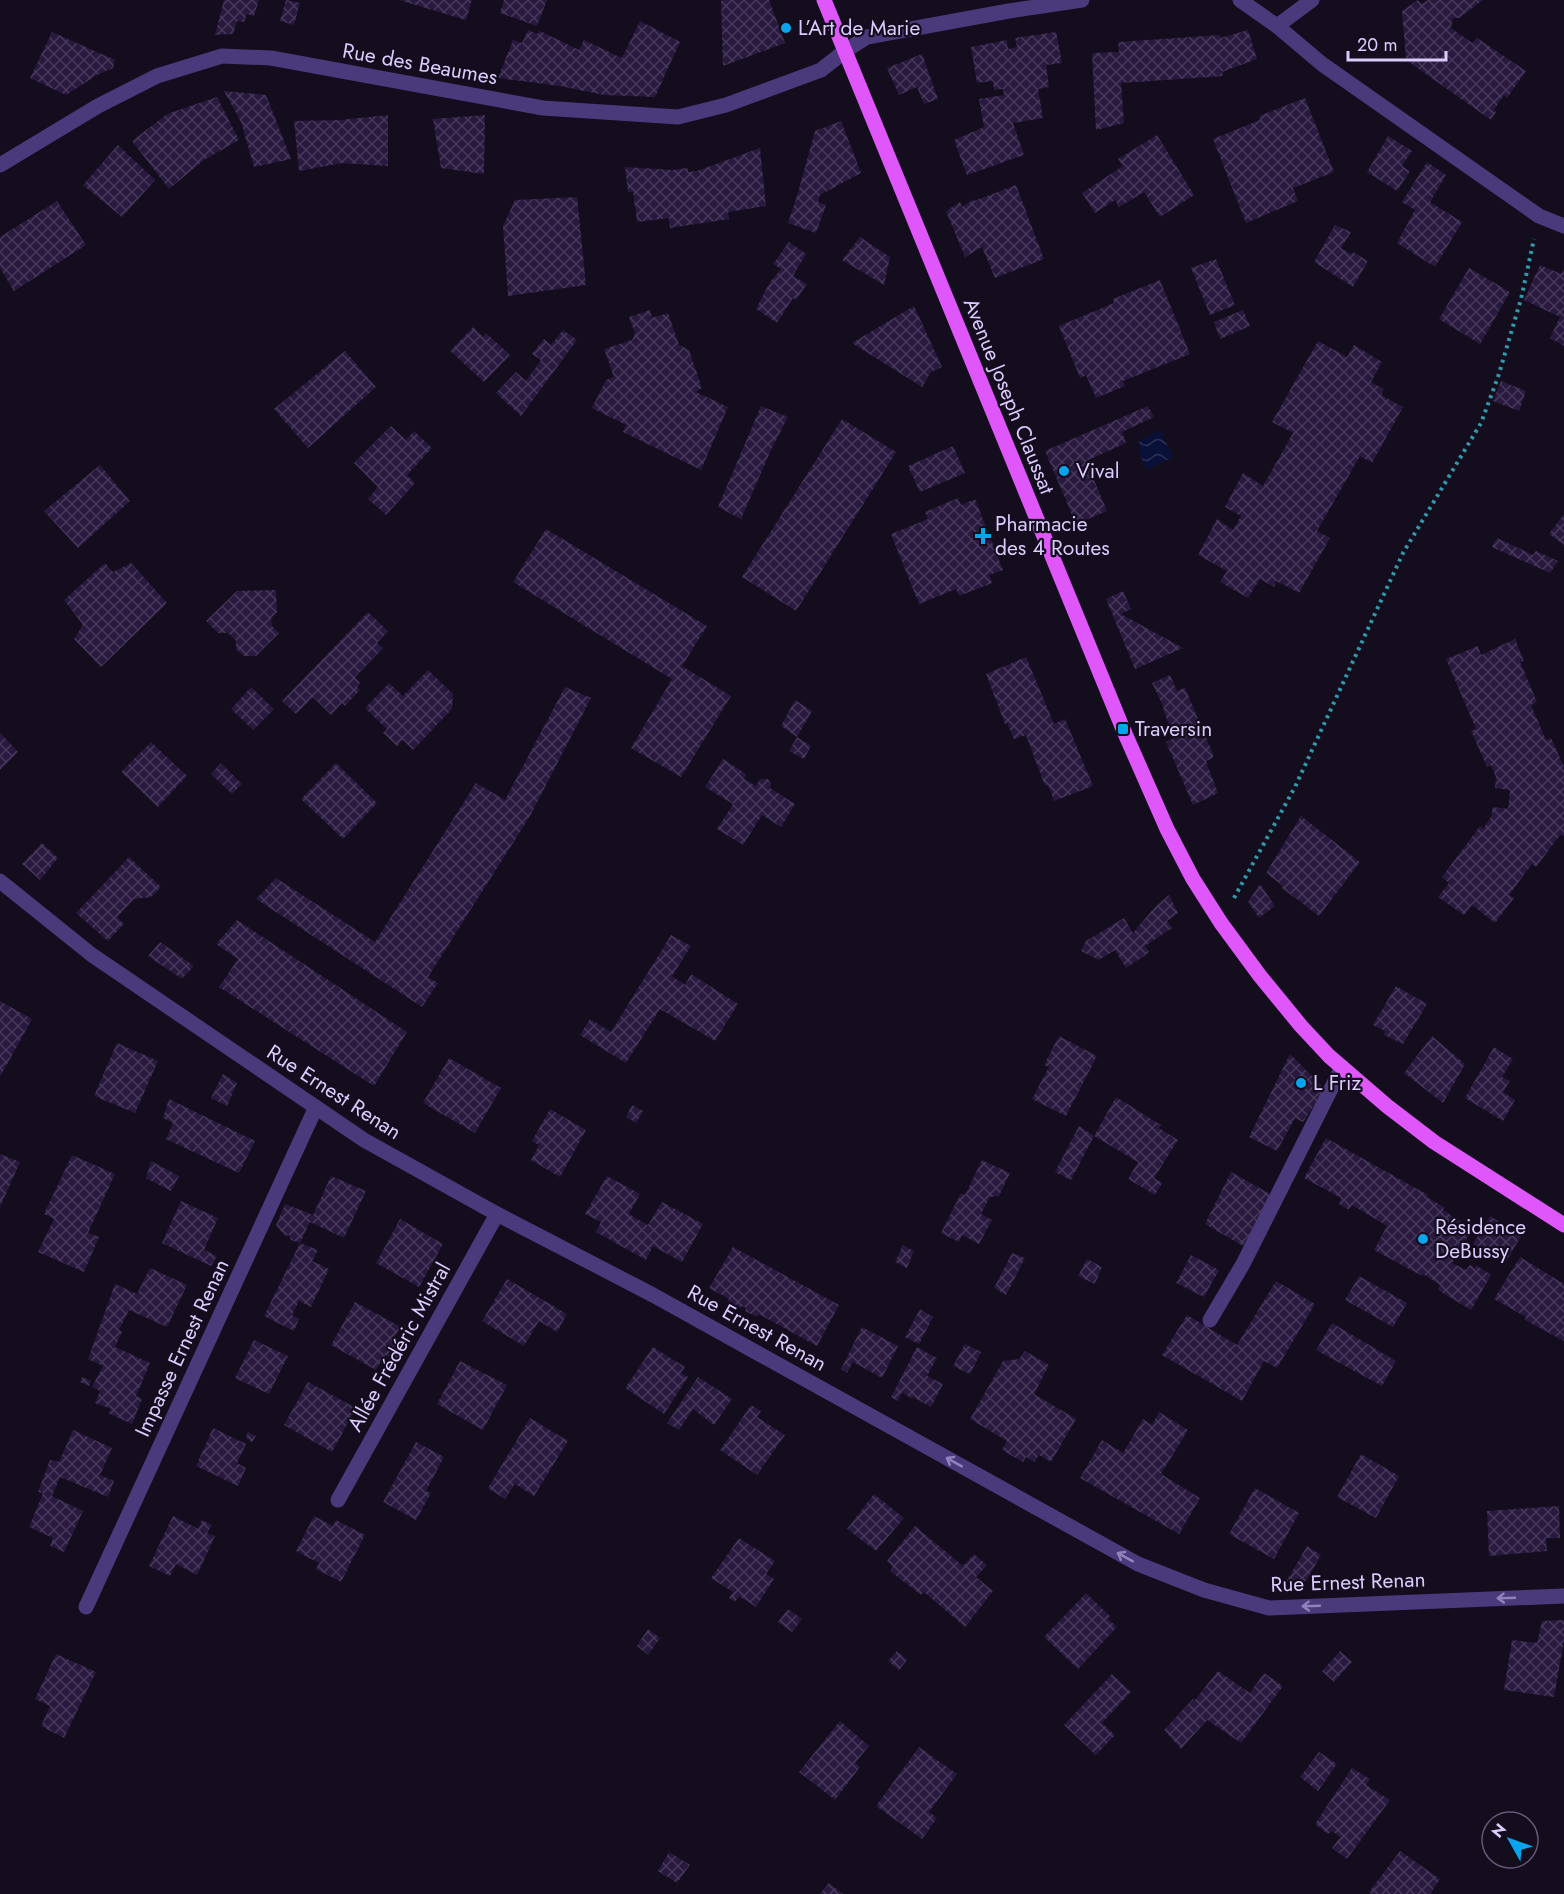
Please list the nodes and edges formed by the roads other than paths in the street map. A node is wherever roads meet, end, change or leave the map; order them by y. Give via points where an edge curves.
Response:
1 (824, 0) edge
2 (1082, 0) edge
3 (1240, 0) edge
4 (1312, 0) edge
5 (1277, 26) junction
6 (845, 51) junction
7 (0, 165) edge
8 (1564, 225) edge
9 (0, 880) edge
10 (1342, 1067) junction
11 (316, 1107) junction
12 (497, 1214) junction
13 (1564, 1225) edge
14 (1210, 1320) dead end
15 (338, 1500) dead end
16 (1564, 1596) edge
17 (86, 1607) dead end

1 - 6 main road, Avenue Joseph Claussat
2 - 6 street, Rue des Beaumes via 867,37
3 - 5 street
4 - 5 street
5 - 8 street via 1322,64 1539,216
6 - 7 street, Rue des Beaumes via 821,70 726,105 678,117 543,108 271,58 222,56 156,76
6 - 10 main road, Avenue Joseph Claussat via 1146,784 1193,879 1221,923 1301,1026
9 - 11 street, Rue Ernest Renan via 92,955
10 - 13 main road, Avenue Joseph Claussat via 1434,1142
10 - 14 street via 1243,1264
11 - 12 street, Rue Ernest Renan via 364,1140
11 - 17 street, Impasse Ernest Renan
12 - 15 street, Allée Frédéric Mistral
16 -> 12 street, Rue Ernest Renan via 1269,1608 1204,1590 1138,1564 653,1294

